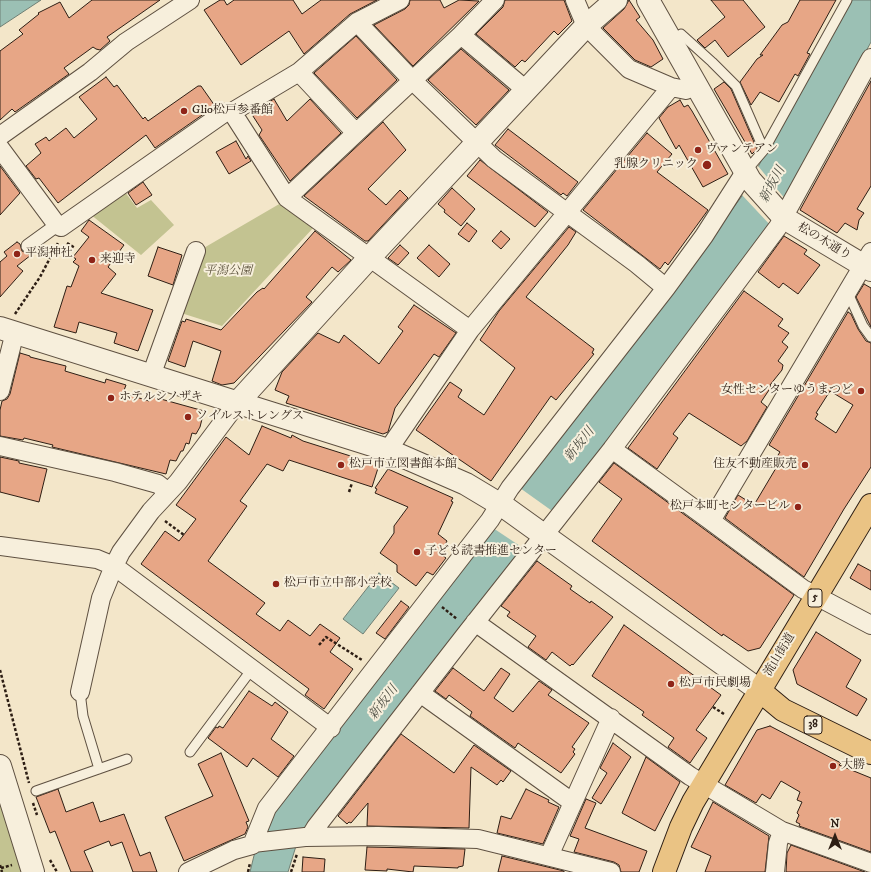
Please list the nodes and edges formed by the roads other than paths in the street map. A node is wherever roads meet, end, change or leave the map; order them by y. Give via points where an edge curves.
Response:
1 (190, 0) edge
2 (400, 0) edge
3 (495, 0) edge
4 (575, 0) edge
5 (616, 0) edge
6 (648, 0) edge
7 (847, 0) edge
8 (357, 22) junction
9 (586, 26) junction
10 (681, 34) dead end
11 (461, 35) junction
12 (871, 58) edge
13 (299, 72) junction
14 (412, 80) junction
15 (696, 86) junction
16 (672, 87) junction
17 (526, 90) junction
18 (232, 112) junction
19 (356, 133) junction
20 (0, 136) edge
21 (476, 143) junction
22 (0, 148) edge
23 (764, 150) junction
24 (748, 176) junction
25 (287, 198) junction
26 (567, 212) junction
27 (781, 216) junction
28 (60, 225) junction
29 (28, 246) dead end
30 (196, 251) dead end
31 (370, 257) junction
32 (868, 262) edge
33 (666, 288) junction
34 (848, 294) junction
35 (6, 330) edge
36 (470, 330) junction
37 (871, 337) edge
38 (151, 376) junction
39 (0, 391) edge
40 (238, 402) junction
41 (0, 446) edge
42 (612, 449) junction
43 (388, 450) junction
44 (168, 492) junction
45 (503, 506) junction
46 (871, 506) edge
47 (711, 521) junction
48 (543, 535) junction
49 (0, 546) edge
50 (114, 566) junction
51 (816, 596) junction
52 (469, 622) junction
53 (871, 625) edge
54 (252, 669) junction
55 (759, 690) junction
56 (80, 692) joint
57 (420, 693) junction
58 (611, 718) junction
59 (331, 728) junction
60 (871, 741) edge
61 (190, 752) dead end
62 (871, 753) edge
63 (127, 760) dead end
64 (0, 766) edge
65 (98, 770) junction
66 (703, 783) junction
67 (32, 791) road end
68 (572, 802) junction
69 (782, 831) junction
70 (308, 837) junction
71 (253, 843) junction
72 (549, 856) junction
73 (871, 863) edge
74 (41, 865) edge
75 (188, 872) edge
76 (611, 872) edge
77 (664, 872) edge
78 (775, 872) edge

1 - 20 street via 126,42 90,72
2 - 8 street
3 - 11 street
4 - 9 street
5 - 9 street
6 - 15 street, 松の木通り
7 - 23 lane
8 - 13 street
8 - 14 street
9 - 16 street via 629,69
9 - 17 street
10 - 23 lane via 736,86
11 - 14 street
11 - 17 street
12 - 27 street
13 - 18 street
13 - 19 street
14 - 19 street
14 - 21 street
15 - 16 street via 686,90
15 - 24 street, 松の木通り
16 - 26 street
17 - 21 street
18 - 25 street
18 - 28 street via 224,113 184,139
19 - 25 street
21 - 26 street
21 - 31 street
22 - 28 street
23 - 24 lane
24 - 27 street, 松の木通り
24 - 33 street
25 - 31 street
26 - 33 street
26 - 36 street
27 - 32 street, 松の木通り
27 - 42 street
28 - 29 street
30 - 38 street
31 - 36 street
31 - 40 street
32 - 34 street
33 - 45 street via 515,482
34 - 37 lane
34 - 47 street
35 - 38 street
35 - 39 street
36 - 43 street
38 - 40 street
40 - 43 street
40 - 44 street
41 - 44 street via 116,472 158,484
42 - 47 street
42 - 48 street
43 - 45 street via 466,484
44 - 50 street via 121,552
45 - 48 street
45 - 59 street
46 - 51 main road, 流山街道 / 5
47 - 51 street
48 - 52 street
48 - 55 street
49 - 50 street via 97,559
50 - 54 street
50 - 56 street via 101,598
51 - 53 street
51 - 55 main road, 流山街道 / 5
52 - 57 street
52 - 58 street
54 - 59 street
54 - 61 lane
55 - 60 main road, 38 via 789,700
55 - 62 main road, 38 via 783,710
55 - 66 main road, 流山街道 / 5
56 - 65 lane
57 - 68 street
57 - 70 street
58 - 66 street
58 - 68 street
59 - 71 street via 267,808
63 - 65 lane
64 - 74 street
65 - 67 lane
66 - 69 street
66 - 77 main road, 流山街道 / 5 via 681,827
68 - 72 street
69 - 73 street
69 - 78 street
70 - 71 street
70 - 72 street via 472,839
71 - 75 street
72 - 76 street

